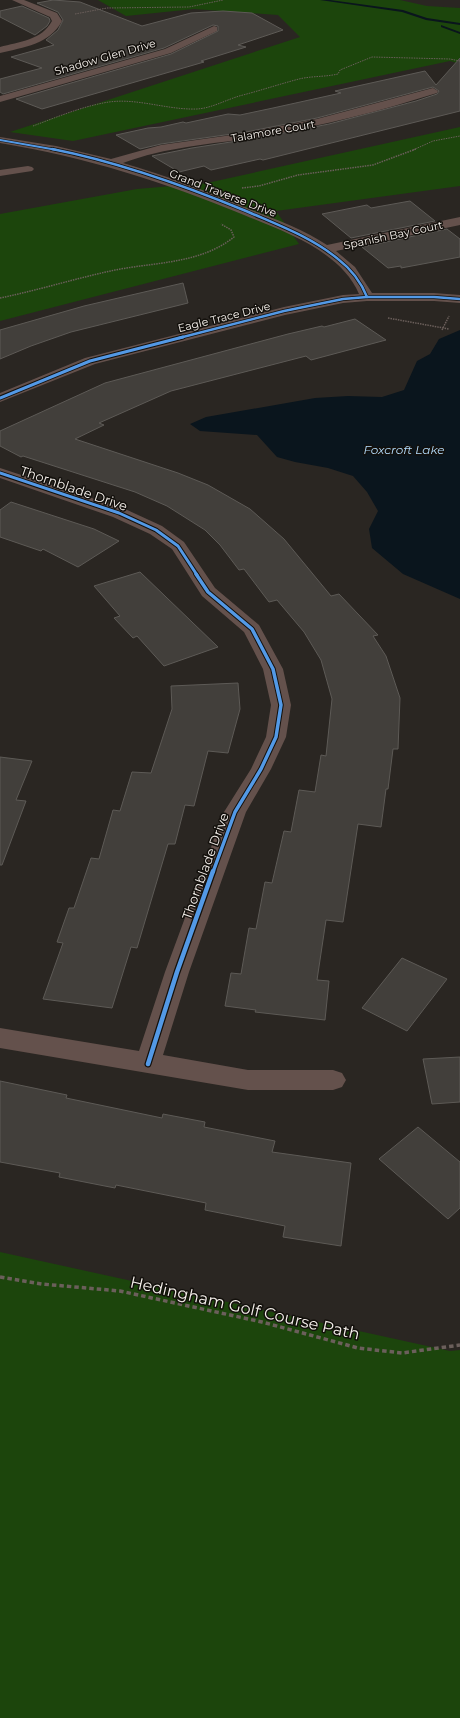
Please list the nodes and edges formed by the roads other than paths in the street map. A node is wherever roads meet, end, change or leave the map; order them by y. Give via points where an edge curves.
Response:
1 (16, 0) edge
2 (214, 28) dead end
3 (0, 50) edge
4 (433, 91) dead end
5 (0, 99) edge
6 (0, 140) edge
7 (112, 163) junction
8 (28, 169) dead end
9 (0, 173) edge
10 (460, 221) edge
11 (326, 249) junction
12 (367, 297) junction
13 (460, 299) edge
14 (0, 398) edge
15 (0, 473) edge
16 (0, 1038) edge
17 (148, 1064) junction
18 (333, 1080) dead end

1 - 3 street via 54,16 54,28 32,41
2 - 5 street, Shadow Glen Drive via 168,51
4 - 7 street, Talamore Court via 323,122 245,137 156,149
6 - 7 street, Grand Traverse Drive
7 - 11 street, Grand Traverse Drive via 235,207 289,229
8 - 9 street
10 - 11 street, Spanish Bay Court
11 - 12 street, Grand Traverse Drive via 347,266
12 - 13 street, Eagle Trace Drive
12 - 14 street, Eagle Trace Drive via 284,311 124,351 90,361
15 - 17 street, Thornblade Drive via 119,513 156,530 178,546 208,592 252,629 273,669 281,705 276,737 261,769 235,812 177,972
16 - 17 street
17 - 18 street via 248,1080

